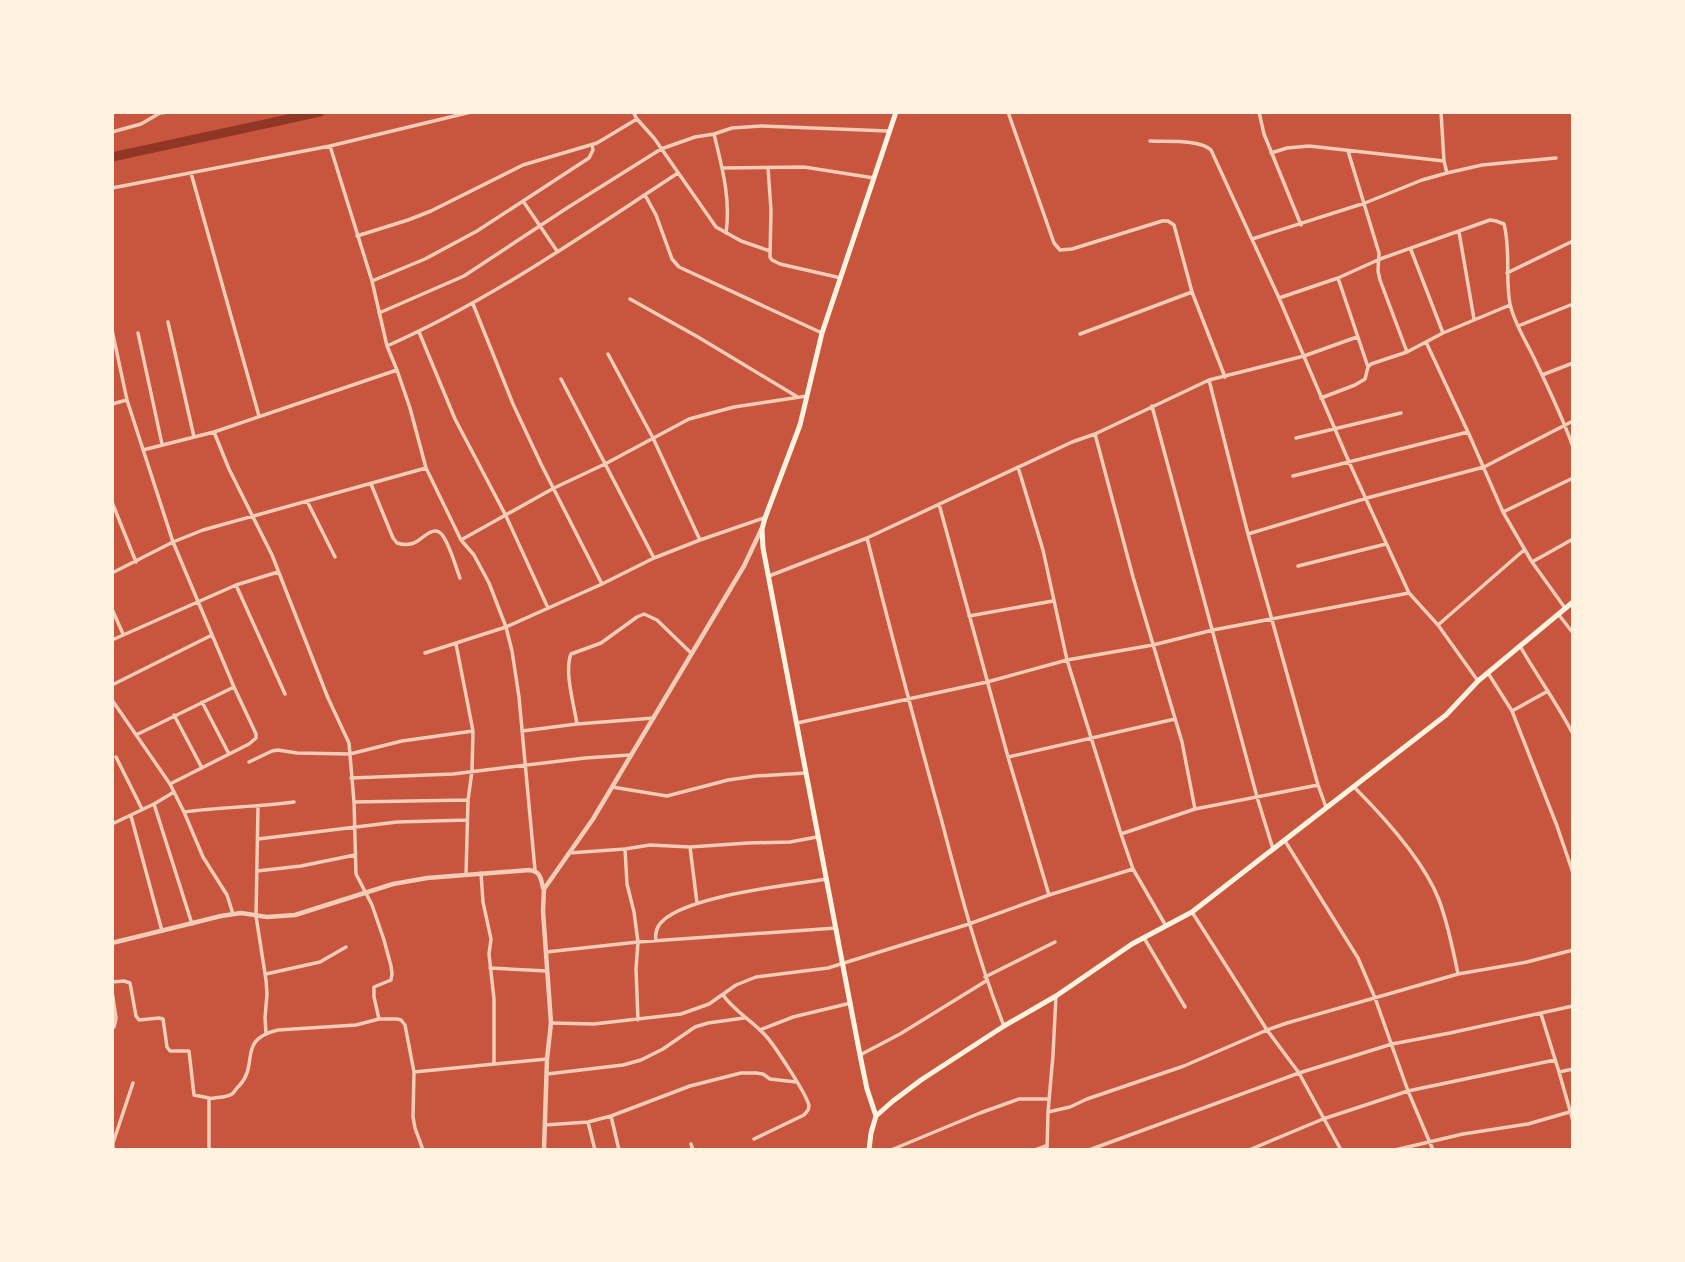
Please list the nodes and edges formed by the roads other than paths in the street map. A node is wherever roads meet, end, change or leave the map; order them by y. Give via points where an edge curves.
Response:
1 (169, 112) edge
2 (471, 112) edge
3 (633, 112) edge
4 (896, 112) edge
5 (1008, 112) edge
6 (1259, 112) edge
7 (1441, 112) edge
8 (637, 119) junction
9 (891, 131) junction
10 (112, 132) edge
11 (714, 134) junction
12 (1150, 141) dead end
13 (592, 145) junction
14 (330, 146) junction
15 (661, 149) junction
16 (1348, 151) junction
17 (1271, 153) junction
18 (1556, 159) dead end
19 (1444, 161) junction
20 (768, 167) junction
21 (723, 168) junction
22 (191, 173) junction
23 (678, 173) junction
24 (1447, 173) junction
25 (874, 178) junction
26 (112, 188) edge
27 (645, 195) junction
28 (523, 201) junction
29 (1365, 203) junction
30 (1301, 225) junction
31 (541, 227) junction
32 (1459, 232) junction
33 (726, 233) junction
34 (358, 236) junction
35 (1252, 239) junction
36 (1573, 242) edge
37 (1410, 249) junction
38 (770, 251) junction
39 (558, 252) junction
40 (1380, 259) junction
41 (1507, 273) junction
42 (841, 278) junction
43 (1338, 278) junction
44 (372, 281) junction
45 (1192, 292) junction
46 (1279, 298) junction
47 (629, 299) dead end
48 (473, 303) junction
49 (1573, 304) edge
50 (1510, 305) junction
51 (379, 313) junction
52 (1474, 320) junction
53 (168, 321) dead end
54 (1518, 326) junction
55 (112, 330) edge
56 (138, 332) dead end
57 (419, 332) junction
58 (822, 333) junction
59 (1443, 333) junction
60 (1080, 334) dead end
61 (1357, 337) junction
62 (1426, 342) junction
63 (387, 346) junction
64 (1407, 352) junction
65 (608, 354) dead end
66 (1304, 356) junction
67 (1573, 363) edge
68 (1368, 367) junction
69 (397, 370) junction
70 (1542, 375) junction
71 (1224, 377) junction
72 (561, 379) dead end
73 (1209, 380) junction
74 (807, 396) junction
75 (797, 397) junction
76 (1321, 398) junction
77 (127, 400) junction
78 (112, 404) edge
79 (1152, 406) junction
80 (1401, 413) dead end
81 (259, 416) junction
82 (1573, 421) edge
83 (1566, 425) junction
84 (1335, 428) junction
85 (214, 432) junction
86 (1468, 432) junction
87 (1095, 434) junction
88 (194, 437) junction
89 (653, 438) junction
90 (1296, 438) dead end
91 (162, 444) junction
92 (1573, 447) edge
93 (143, 450) junction
94 (1349, 461) junction
95 (606, 464) junction
96 (1018, 467) junction
97 (1484, 467) junction
98 (426, 468) junction
99 (1293, 476) dead end
100 (1573, 478) edge
101 (371, 484) junction
102 (554, 488) junction
103 (1367, 498) junction
104 (307, 501) junction
105 (112, 502) edge
106 (939, 504) junction
107 (1503, 512) junction
108 (253, 516) junction
109 (506, 516) junction
110 (765, 518) junction
111 (762, 529) junction
112 (1248, 534) junction
113 (867, 538) junction
114 (1573, 539) edge
115 (461, 540) junction
116 (700, 540) junction
117 (173, 542) junction
118 (1385, 544) junction
119 (1524, 550) junction
120 (335, 557) dead end
121 (654, 558) junction
122 (136, 562) junction
123 (1532, 562) junction
124 (1298, 566) dead end
125 (278, 572) junction
126 (112, 573) edge
127 (769, 576) junction
128 (460, 578) dead end
129 (602, 584) junction
130 (236, 585) junction
131 (1409, 593) junction
132 (198, 601) junction
133 (1054, 601) junction
134 (1573, 601) edge
135 (548, 608) junction
136 (1565, 608) junction
137 (112, 609) edge
138 (1559, 615) junction
139 (969, 616) junction
140 (1272, 619) junction
141 (1438, 625) junction
142 (506, 627) junction
143 (1213, 630) junction
144 (1573, 633) edge
145 (123, 634) junction
146 (212, 635) junction
147 (112, 640) edge
148 (456, 644) junction
149 (1153, 645) junction
150 (1520, 646) junction
151 (425, 653) dead end
152 (691, 653) junction
153 (1067, 660) junction
154 (1488, 673) junction
155 (1478, 681) junction
156 (987, 682) junction
157 (112, 685) edge
158 (234, 687) junction
159 (1548, 691) junction
160 (285, 694) dead end
161 (112, 700) edge
162 (908, 700) junction
163 (202, 702) junction
164 (1512, 711) junction
165 (174, 715) junction
166 (654, 718) junction
167 (1175, 719) junction
168 (797, 723) junction
169 (577, 724) junction
170 (474, 731) junction
171 (522, 731) junction
172 (1573, 734) edge
173 (136, 735) junction
174 (1091, 738) junction
175 (229, 754) junction
176 (351, 754) junction
177 (630, 755) junction
178 (116, 757) dead end
179 (1008, 757) junction
180 (249, 762) dead end
181 (525, 765) junction
182 (202, 768) junction
183 (472, 771) junction
184 (806, 773) junction
185 (351, 778) junction
186 (170, 784) junction
187 (1318, 785) junction
188 (612, 787) junction
189 (1354, 787) junction
190 (174, 792) junction
191 (1257, 797) junction
192 (468, 800) junction
193 (294, 802) dead end
194 (354, 802) junction
195 (154, 804) junction
196 (258, 807) junction
197 (142, 809) junction
198 (1195, 809) junction
199 (1326, 809) junction
200 (184, 813) junction
201 (131, 816) junction
202 (467, 820) junction
203 (112, 824) edge
204 (355, 827) junction
205 (1121, 834) junction
206 (818, 836) junction
207 (258, 839) junction
208 (1285, 841) junction
209 (690, 847) junction
210 (625, 849) junction
211 (1273, 849) junction
212 (569, 853) junction
213 (355, 855) junction
214 (1133, 869) junction
215 (535, 870) junction
216 (256, 871) junction
217 (481, 873) junction
218 (1573, 873) edge
219 (466, 874) junction
220 (827, 879) junction
221 (544, 889) junction
222 (367, 894) junction
223 (1049, 895) junction
224 (697, 903) junction
225 (1192, 912) junction
226 (233, 915) junction
227 (256, 916) junction
228 (192, 924) junction
229 (970, 924) junction
230 (1166, 926) junction
231 (836, 928) junction
232 (162, 931) junction
233 (1144, 938) junction
234 (656, 941) junction
235 (638, 942) junction
236 (1055, 942) dead end
237 (112, 943) edge
238 (346, 947) dead end
239 (1573, 950) edge
240 (546, 953) junction
241 (843, 964) junction
242 (490, 968) junction
243 (547, 971) junction
244 (265, 974) junction
245 (1458, 975) junction
246 (986, 979) junction
247 (112, 982) edge
248 (112, 991) edge
249 (723, 995) junction
250 (1056, 996) junction
251 (113, 998) edge
252 (1375, 998) junction
253 (851, 1003) junction
254 (1573, 1006) edge
255 (1185, 1007) dead end
256 (1541, 1014) junction
257 (744, 1018) junction
258 (379, 1019) junction
259 (638, 1020) junction
260 (551, 1023) junction
261 (1004, 1026) junction
262 (112, 1028) edge
263 (760, 1030) junction
264 (1267, 1030) junction
265 (266, 1033) junction
266 (1392, 1044) junction
267 (860, 1055) junction
268 (548, 1059) junction
269 (1555, 1060) junction
270 (494, 1063) junction
271 (1573, 1069) edge
272 (414, 1072) junction
273 (1559, 1072) junction
274 (1299, 1073) junction
275 (547, 1074) junction
276 (796, 1082) junction
277 (133, 1083) dead end
278 (1408, 1091) junction
279 (1049, 1098) junction
280 (209, 1099) junction
281 (1572, 1111) edge
282 (1048, 1112) junction
283 (611, 1116) junction
284 (876, 1116) junction
285 (1323, 1119) junction
286 (1573, 1121) edge
287 (588, 1122) junction
288 (545, 1125) junction
289 (754, 1139) dead end
290 (1430, 1143) junction
291 (691, 1144) dead end
292 (1046, 1148) edge
293 (113, 1150) edge
294 (209, 1150) edge
295 (423, 1150) edge
296 (544, 1150) edge
297 (595, 1150) edge
298 (619, 1150) edge
299 (693, 1150) edge
300 (869, 1150) edge
301 (891, 1150) edge
302 (1035, 1150) edge
303 (1089, 1150) edge
304 (1249, 1150) edge
305 (1341, 1150) edge
306 (1395, 1150) edge
307 (1433, 1150) edge

1 - 10 street
2 - 14 street
3 - 8 street
4 - 9 main road
5 - 45 street via 1056,247 1072,249 1168,221 1174,225
6 - 17 street
7 - 19 street
8 - 13 street
8 - 15 street
9 - 11 street via 761,126
9 - 25 main road
11 - 15 street
11 - 21 street
12 - 35 street via 1208,147
13 - 28 street via 589,158
13 - 34 street via 523,165 431,211
14 - 22 street
14 - 34 street
15 - 23 street
15 - 31 street
16 - 17 street via 1309,146
16 - 19 street
16 - 29 street
17 - 30 street
18 - 24 street
19 - 24 street
20 - 21 street
20 - 25 street via 804,167
20 - 38 street
21 - 33 street via 729,210
22 - 26 street
22 - 81 street
23 - 27 street
23 - 33 street via 709,219
24 - 29 street
25 - 42 main road
27 - 39 street
27 - 58 street via 679,267
28 - 31 street
28 - 44 street via 425,259
29 - 30 street
29 - 40 street
30 - 35 street
31 - 39 street
31 - 51 street via 464,276
32 - 37 street
32 - 41 street via 1490,220 1504,224
32 - 52 street
33 - 38 street
34 - 44 street
35 - 46 street
36 - 41 street
37 - 40 street
37 - 59 street
38 - 42 street via 775,262
39 - 48 street
40 - 43 street
40 - 64 street via 1380,280
41 - 50 street
42 - 58 main road
43 - 46 street
43 - 61 street
44 - 51 street
45 - 60 street
45 - 71 street
46 - 66 street
47 - 75 street
48 - 57 street
48 - 102 street via 513,404
49 - 54 street
50 - 52 street
50 - 54 street
51 - 63 street
52 - 59 street
53 - 88 street
54 - 70 street
55 - 77 street
56 - 91 street
57 - 63 street
57 - 109 street via 455,419
58 - 74 main road
59 - 62 street
61 - 66 street
61 - 68 street
62 - 64 street
62 - 86 street
63 - 69 street
64 - 68 street
65 - 89 street
66 - 71 street
66 - 76 street
67 - 70 street
68 - 76 street via 1365,379 1355,386
69 - 81 street
69 - 98 street
70 - 83 street
71 - 73 street
72 - 95 street
73 - 79 street
73 - 112 street
74 - 75 street
74 - 110 main road
75 - 89 street via 712,412
76 - 84 street
77 - 78 street
77 - 93 street
79 - 87 street
79 - 143 street
80 - 84 street
81 - 85 street
82 - 83 street
83 - 92 street
83 - 97 street
84 - 90 street
84 - 94 street
85 - 88 street
85 - 108 street
86 - 94 street
86 - 97 street
87 - 96 street
87 - 149 street
88 - 91 street
89 - 95 street
89 - 116 street
91 - 93 street
93 - 117 street
94 - 99 street
94 - 103 street
95 - 102 street
95 - 121 street
96 - 106 street
96 - 133 street via 1044,550
97 - 103 street
97 - 107 street
98 - 101 street
98 - 115 street
100 - 107 street
101 - 104 street
101 - 128 street via 397,543 414,543 430,531 438,531
102 - 109 street
102 - 129 street
103 - 112 street
103 - 118 street
104 - 108 street
104 - 120 street
105 - 122 street
106 - 113 street
106 - 139 street
107 - 119 street
108 - 117 street
108 - 125 street
109 - 115 street
109 - 135 street
110 - 111 main road
110 - 116 street
111 - 127 main road
111 - 152 street
112 - 140 street
113 - 127 street
113 - 162 street
114 - 123 street
115 - 142 street via 489,583
116 - 121 street
117 - 122 street
117 - 132 street
118 - 124 street
118 - 131 street
119 - 123 street
119 - 141 street
121 - 129 street
122 - 126 street
123 - 136 street
125 - 130 street
125 - 176 street
127 - 168 main road
129 - 135 street
130 - 132 street
130 - 160 street
131 - 140 street
131 - 141 street
132 - 145 street
132 - 146 street
133 - 139 street
133 - 153 street
134 - 136 main road
135 - 142 street
136 - 138 main road
137 - 145 street
138 - 144 street
138 - 150 main road
139 - 156 street
140 - 143 street
140 - 187 street
141 - 155 street
142 - 148 street
142 - 171 street
143 - 149 street
143 - 191 street
145 - 147 street
146 - 157 street
146 - 158 street
148 - 151 street
148 - 170 street
149 - 153 street
149 - 167 street
150 - 154 main road
150 - 159 street
152 - 166 street
152 - 169 street via 657,620 644,614 601,643 571,654 568,671
153 - 156 street
153 - 174 street
154 - 155 main road
154 - 164 street
155 - 189 main road via 1447,715
156 - 162 street
156 - 179 street
158 - 163 street
158 - 175 street via 257,738
159 - 164 street
159 - 172 street
161 - 173 street
162 - 168 street
162 - 229 street
163 - 165 street
163 - 175 street
164 - 218 street
165 - 173 street
165 - 182 street
166 - 169 street
166 - 177 street
167 - 174 street
167 - 198 street
168 - 184 main road
169 - 171 street
170 - 176 street
170 - 183 street
171 - 181 street
173 - 186 street
174 - 179 street
174 - 205 street
175 - 182 street
176 - 180 street via 278,750
176 - 185 street
177 - 181 street
177 - 188 street
178 - 197 street
179 - 223 street
181 - 183 street
181 - 215 street
182 - 186 street
183 - 185 street
183 - 192 street
184 - 188 street via 728,780 667,796
184 - 206 main road
185 - 194 street
186 - 190 street
187 - 191 street
187 - 199 street
188 - 212 street
189 - 199 main road
189 - 245 street via 1383,816 1434,889
190 - 195 street
190 - 200 street
191 - 198 street
191 - 211 street
192 - 194 street
192 - 202 street
193 - 196 street
194 - 204 street
195 - 197 street
195 - 228 street
196 - 200 street
196 - 207 street
197 - 201 street
198 - 205 street
199 - 208 main road
200 - 226 street
201 - 203 street
201 - 232 street
202 - 204 street
202 - 219 street
204 - 207 street
204 - 213 street
205 - 214 street
206 - 209 street via 790,842
206 - 220 main road
207 - 216 street
208 - 211 main road
208 - 252 street via 1357,958
209 - 210 street
209 - 224 street
210 - 212 street
210 - 235 street
211 - 225 main road
212 - 221 street
213 - 216 street
213 - 222 street via 356,874
214 - 223 street
214 - 230 street
215 - 217 street
215 - 221 street
216 - 227 street
217 - 219 street
217 - 242 street via 490,927
219 - 222 street via 393,884
220 - 224 street
220 - 231 main road
221 - 240 street
222 - 227 street via 295,915
222 - 258 street via 393,974 391,980 374,987
223 - 229 street
224 - 234 street via 665,919
225 - 230 main road
225 - 264 street
226 - 227 street
226 - 228 street
227 - 244 street
228 - 232 street
229 - 241 street
229 - 246 street
230 - 233 main road
231 - 234 street
231 - 241 main road
232 - 237 street
233 - 250 main road
233 - 255 street
234 - 235 street
235 - 240 street
235 - 259 street
236 - 246 street
238 - 244 street via 320,962
239 - 245 street
240 - 243 street
241 - 249 street via 756,977
241 - 253 main road
242 - 243 street
242 - 270 street
243 - 260 street
244 - 265 street
245 - 252 street
246 - 261 street
246 - 267 street
247 - 280 street via 130,983 139,1020 163,1019 170,1051 190,1051 194,1095
248 - 251 street
249 - 257 street
249 - 259 street via 696,1010
250 - 261 main road
250 - 279 street
251 - 262 street via 117,1021
252 - 264 street
252 - 266 street
253 - 263 street
253 - 267 main road
254 - 256 street
256 - 266 street
256 - 269 street
257 - 263 street
257 - 275 street via 695,1027 634,1062
258 - 265 street
258 - 272 street via 397,1019 405,1025
259 - 260 street
260 - 268 street
261 - 284 main road via 921,1080
263 - 276 street
264 - 274 street
264 - 282 street via 1184,1066
265 - 280 street via 254,1042 245,1081 231,1095
266 - 274 street
266 - 278 street
267 - 284 main road
268 - 270 street
268 - 275 street
269 - 273 street
269 - 278 street
270 - 272 street
271 - 273 street
272 - 295 street via 415,1128
273 - 281 street
274 - 285 street
274 - 303 street
275 - 288 street
276 - 283 street via 741,1073 690,1086
276 - 289 street via 808,1111
277 - 293 street
278 - 285 street
278 - 290 street
279 - 282 street
279 - 301 street via 1019,1099
280 - 294 street
281 - 286 street
281 - 290 street
282 - 292 street
283 - 287 street
283 - 298 street
284 - 300 main road
285 - 304 street
285 - 305 street
287 - 288 street
287 - 297 street
288 - 296 street
290 - 306 street
290 - 307 street
291 - 299 street
292 - 302 street

